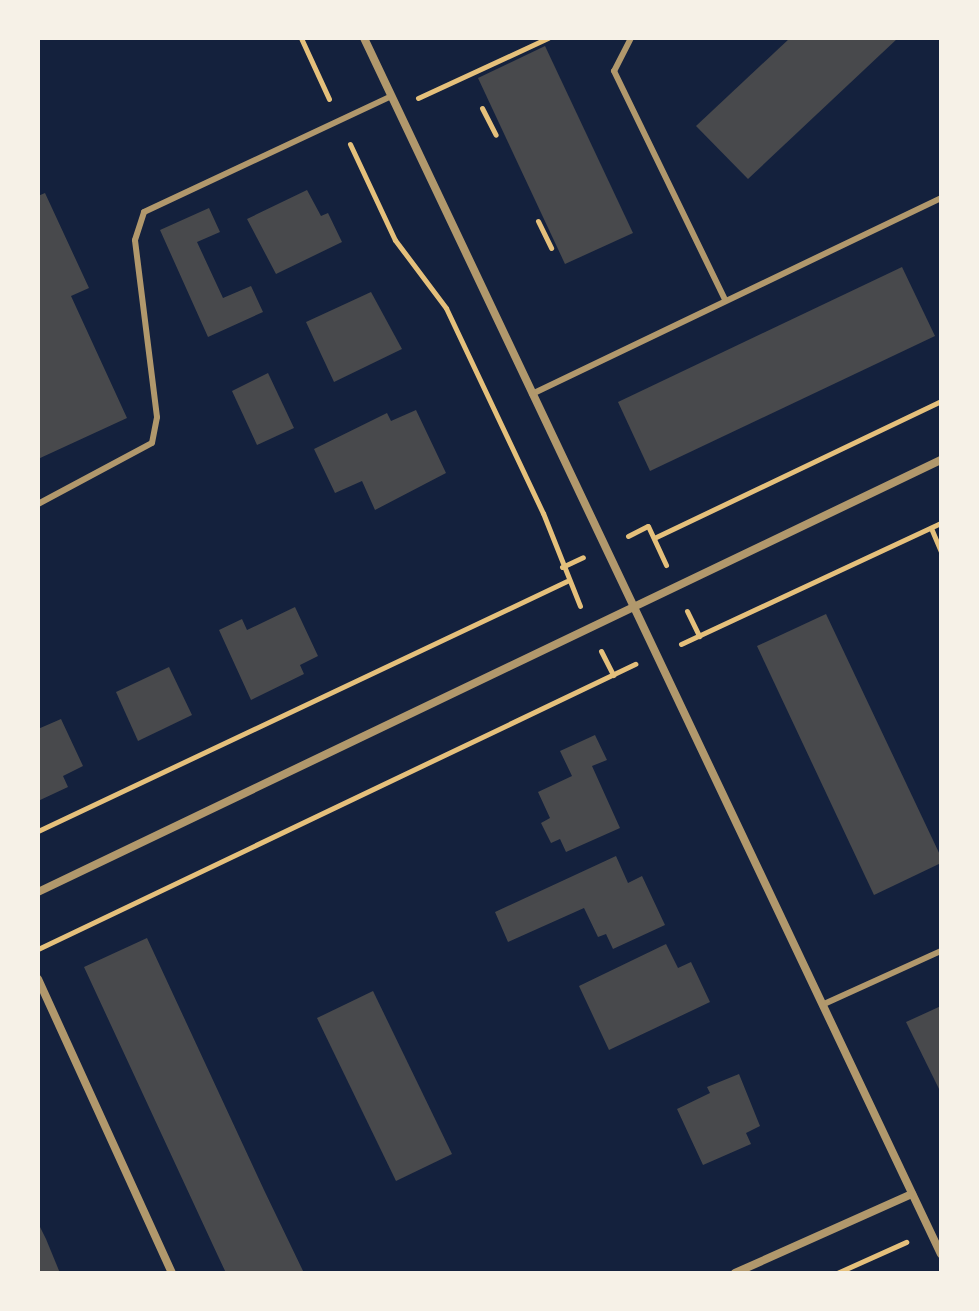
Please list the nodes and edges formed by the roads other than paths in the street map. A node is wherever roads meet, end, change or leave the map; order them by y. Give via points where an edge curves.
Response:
1 (364, 38) edge
2 (631, 38) edge
3 (390, 97) junction
4 (941, 198) edge
5 (725, 300) junction
6 (532, 394) junction
7 (941, 460) edge
8 (38, 504) edge
9 (633, 606) junction
10 (38, 892) edge
11 (941, 951) edge
12 (38, 979) edge
13 (824, 1004) junction
14 (912, 1194) junction
15 (941, 1254) edge
16 (172, 1273) edge
17 (735, 1273) edge

1 - 3 street
2 - 5 lane via 614,71
3 - 6 street
3 - 8 lane via 144,212 135,240 157,417 152,443
4 - 5 lane
5 - 6 lane
6 - 9 street
7 - 9 street
9 - 10 street
9 - 13 street
11 - 13 lane
12 - 16 street
13 - 14 street
14 - 15 street
14 - 17 street

